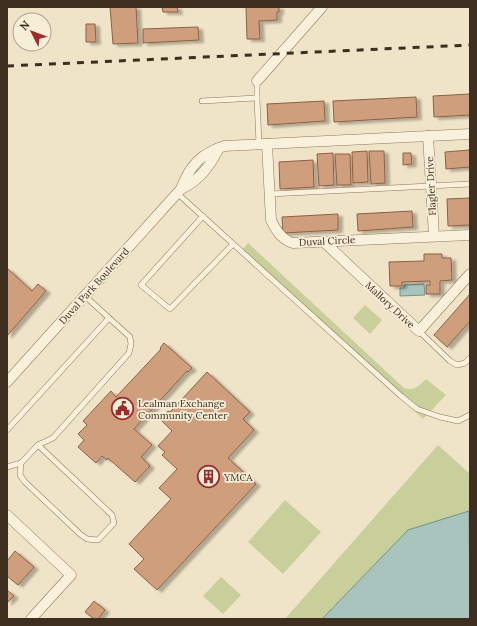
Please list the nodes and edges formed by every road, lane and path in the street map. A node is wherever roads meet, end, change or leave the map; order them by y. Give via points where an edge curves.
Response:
1 (322, 7) edge
2 (258, 81) joint
3 (257, 98) junction
4 (202, 101) dead end
5 (470, 134) edge
6 (428, 136) junction
7 (263, 144) junction
8 (470, 184) edge
9 (432, 186) junction
10 (179, 191) junction
11 (270, 194) junction
12 (203, 216) junction
13 (470, 235) edge
14 (434, 236) junction
15 (323, 241) junction
16 (233, 244) junction
17 (470, 274) edge
18 (85, 296) junction
19 (109, 318) junction
20 (418, 331) junction
21 (470, 358) edge
22 (7, 382) edge
23 (470, 414) edge
24 (7, 430) edge
25 (38, 445) junction
26 (21, 463) junction
27 (7, 467) edge
28 (7, 515) edge
29 (31, 619) edge

1 - 2 street
2 - 3 lane
3 - 4 lane
3 - 7 lane
5 - 6 street
6 - 7 street
6 - 9 street, Flagler Drive
7 - 10 street, Duval Park Boulevard via 222,147 210,151 194,164
7 - 11 street, Duval Circle
8 - 9 lane
9 - 11 lane
9 - 14 street, Flagler Drive
10 - 12 lane
10 - 18 street, Duval Park Boulevard
11 - 15 street, Duval Circle via 271,220 286,241
12 - 16 lane
12 - 16 lane via 141,285 170,309
13 - 14 street, Duval Circle
14 - 15 street, Duval Circle
15 - 20 street, Mallory Drive
16 - 23 lane via 417,409 458,421
17 - 20 street, Mallory Drive
18 - 19 lane
18 - 22 street, Duval Park Boulevard
19 - 24 lane
19 - 25 lane via 130,337 132,344 129,353 53,438
20 - 21 lane via 457,365 465,363
25 - 26 lane
25 - 26 lane via 112,515 114,523 98,540 87,539 80,534 25,482 20,475
26 - 27 lane
28 - 29 street via 71,574

